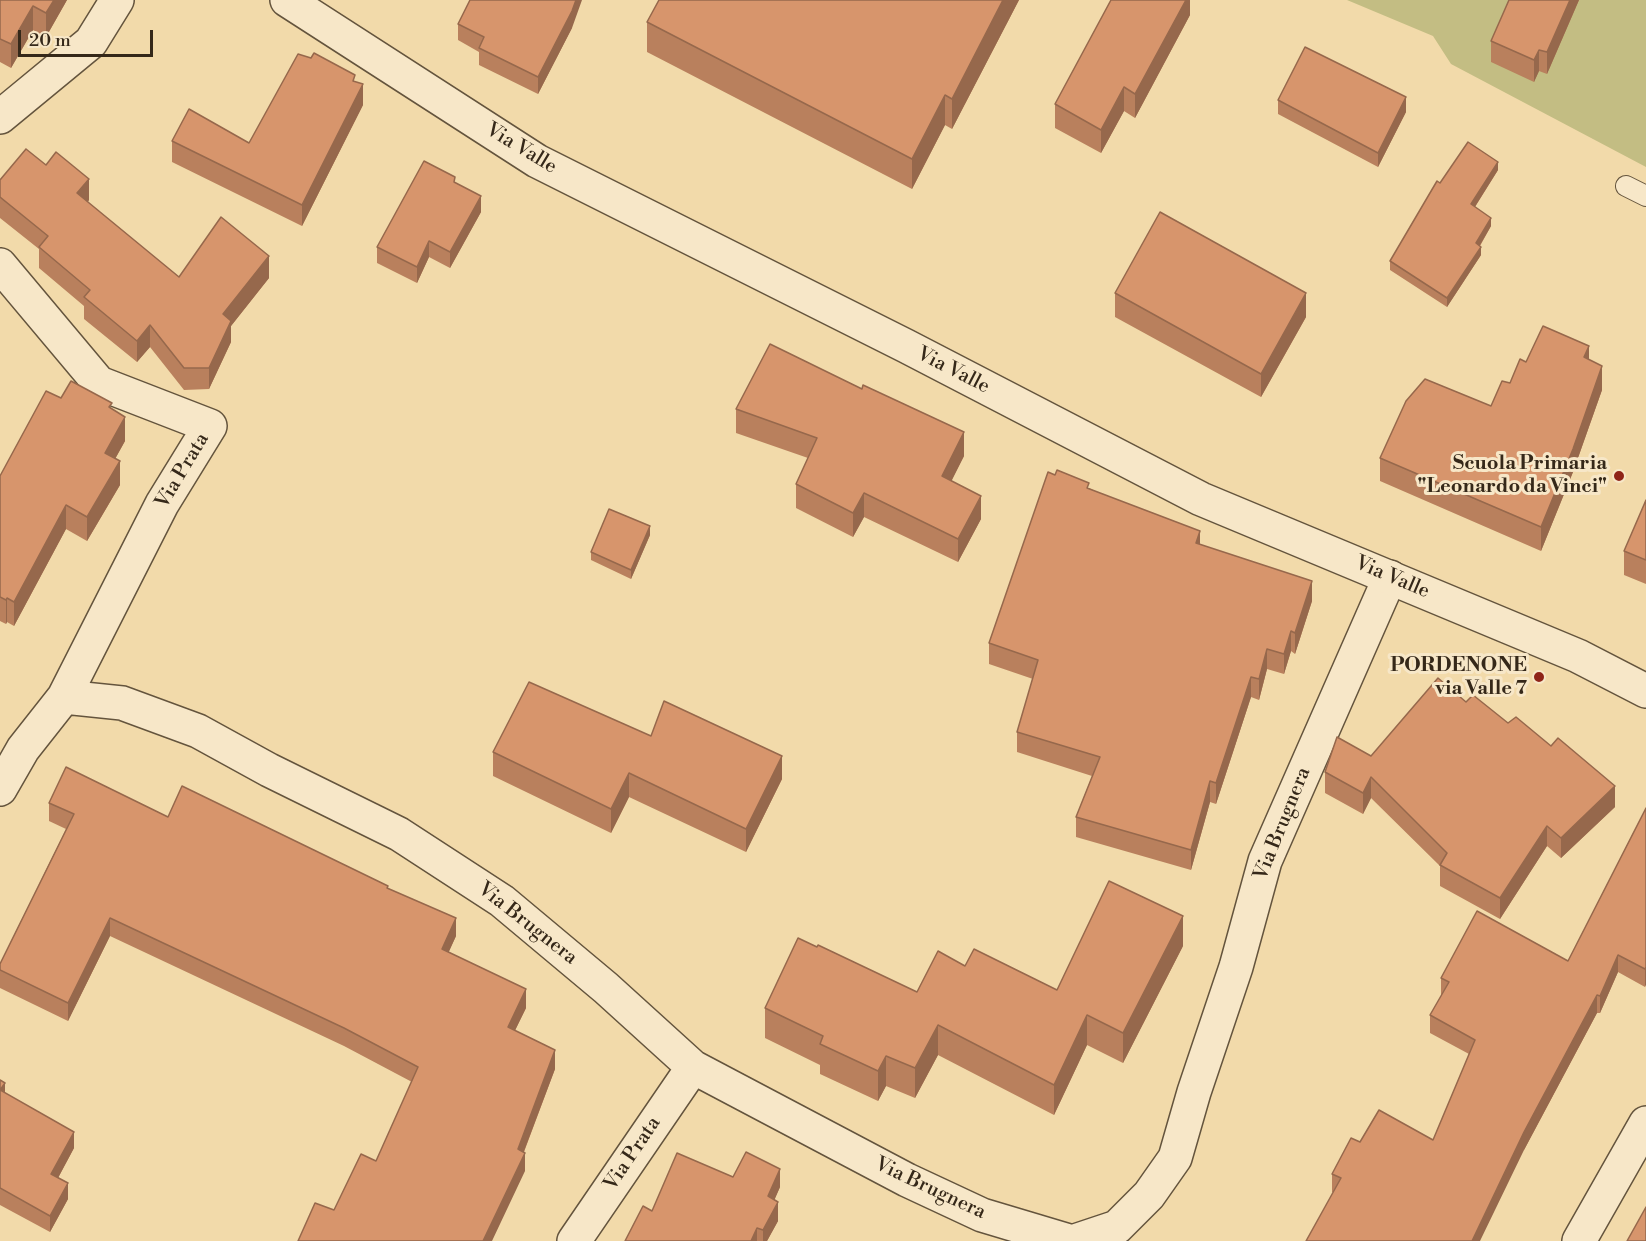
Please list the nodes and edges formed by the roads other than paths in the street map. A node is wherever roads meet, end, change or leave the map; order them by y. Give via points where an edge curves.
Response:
1 (117, 0) edge
2 (287, 0) edge
3 (0, 117) edge
4 (1626, 186) dead end
5 (1646, 196) edge
6 (0, 265) edge
7 (1390, 577) junction
8 (1646, 691) edge
9 (64, 697) junction
10 (0, 789) edge
11 (693, 1067) junction
12 (1646, 1123) edge
13 (574, 1241) edge
14 (1069, 1241) edge
15 (1075, 1241) edge
16 (1579, 1241) edge

1 - 3 street via 91,42
2 - 7 street, Via Valle via 537,161 1201,499
4 - 5 lane
6 - 9 street, Via Prata via 99,383 210,426 162,504
7 - 8 street, Via Valle via 1578,656
7 - 15 street, Via Brugnera via 1265,861 1175,1158 1149,1195 1117,1227
9 - 10 street via 23,749
9 - 11 street, Via Brugnera via 123,703 198,731 399,834 502,901
11 - 13 street, Via Prata
11 - 14 street, Via Brugnera via 907,1180 982,1215
12 - 16 street

